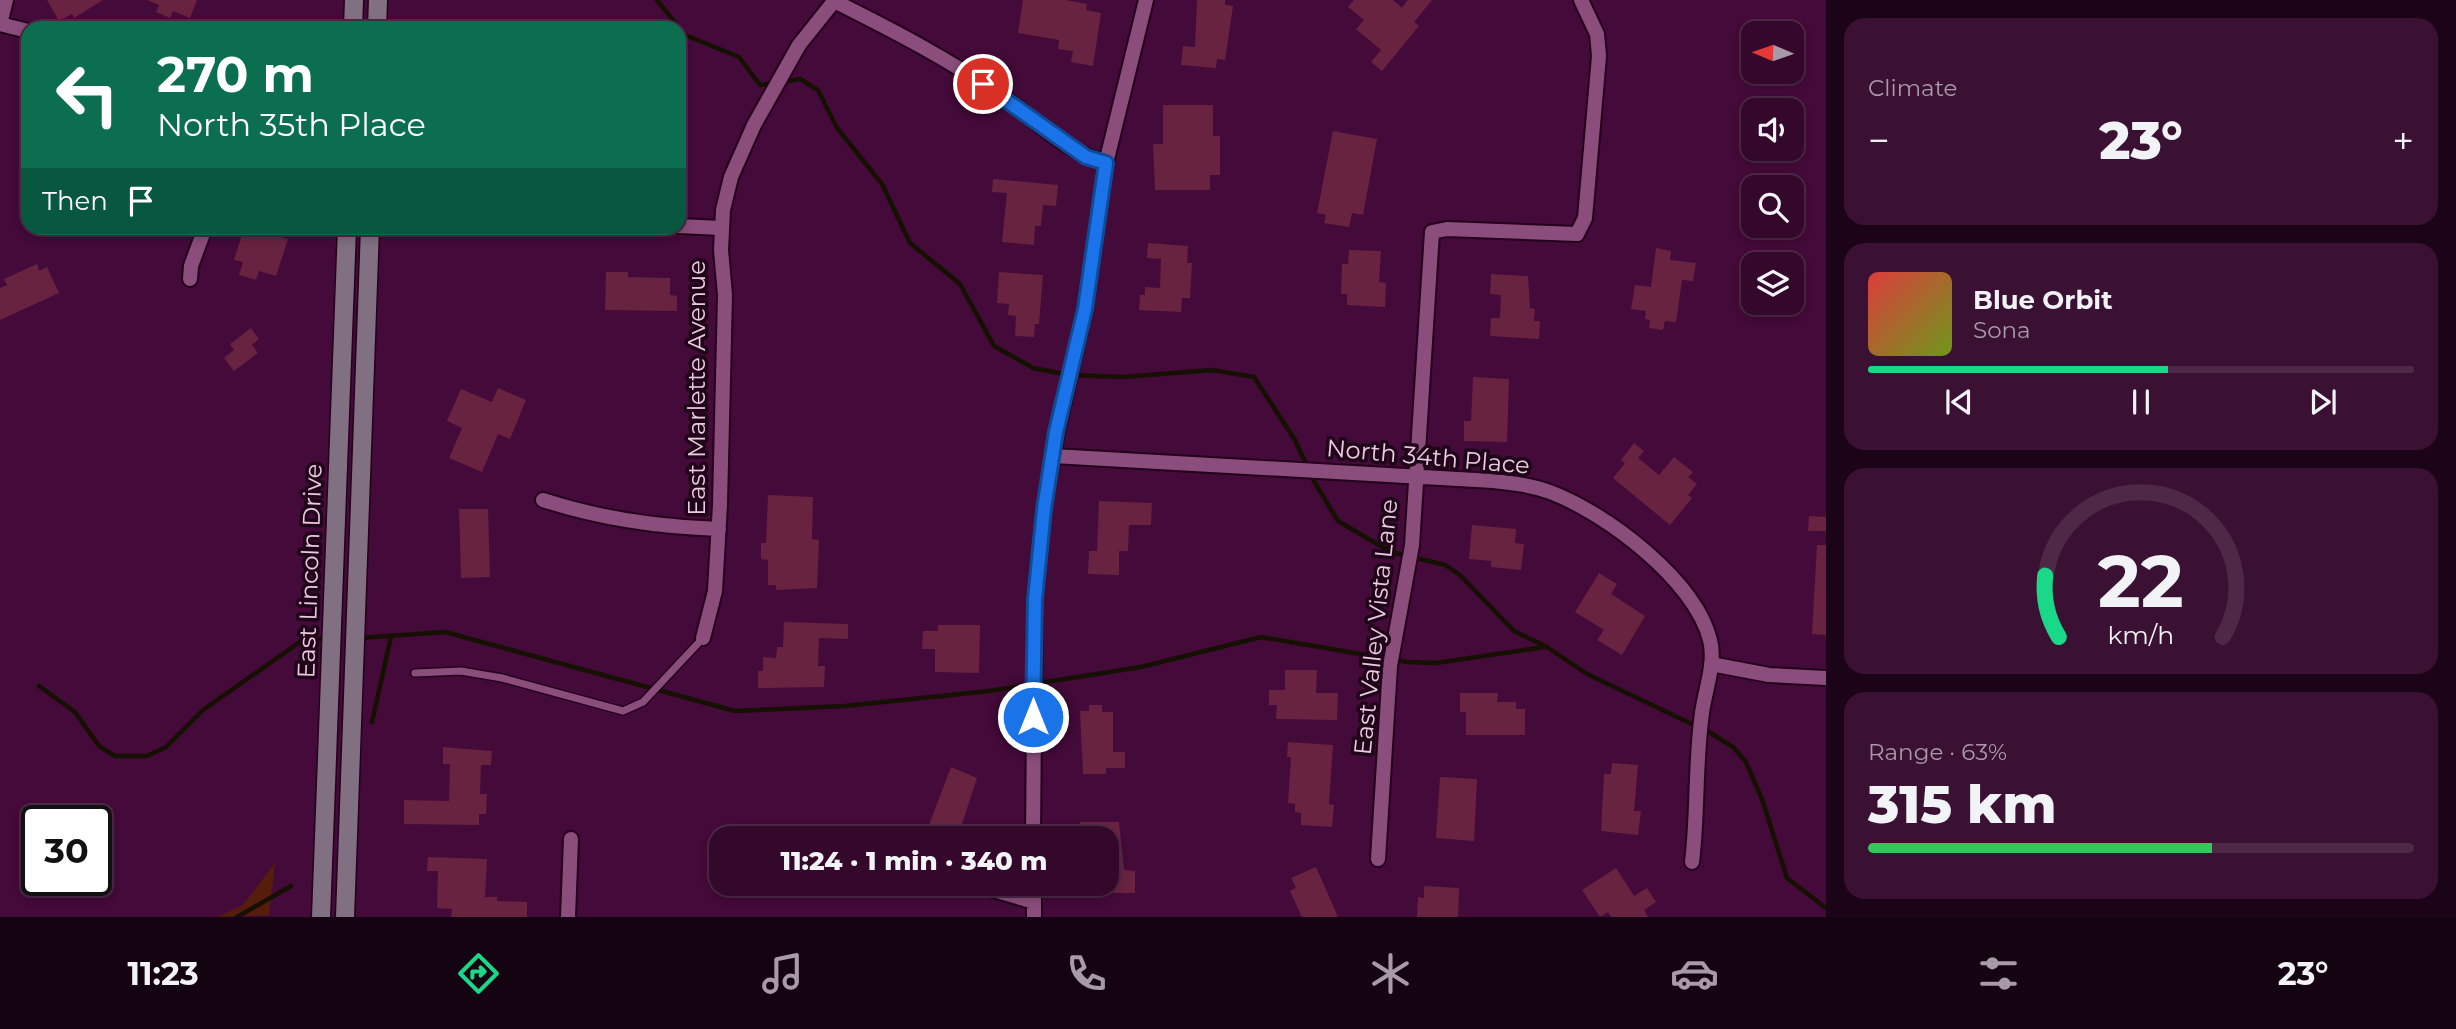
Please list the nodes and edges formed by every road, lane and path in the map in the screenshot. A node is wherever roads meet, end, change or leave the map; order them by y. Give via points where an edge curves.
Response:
1 (6, 0) edge
2 (354, 0) edge
3 (378, 0) edge
4 (1146, 0) edge
5 (1581, 0) edge
6 (836, 1) edge
7 (353, 21) edge
8 (377, 21) edge
9 (0, 24) edge
10 (21, 29) edge
11 (1106, 163) junction
12 (686, 226) edge
13 (722, 228) junction
14 (202, 235) edge
15 (346, 235) edge
16 (370, 235) edge
17 (190, 279) dead end
18 (1053, 456) junction
19 (1415, 478) junction
20 (543, 500) dead end
21 (719, 529) junction
22 (703, 638) joint
23 (1711, 664) junction
24 (415, 673) dead end
25 (331, 677) junction
26 (354, 678) junction
27 (1826, 678) edge
28 (1033, 826) edge
29 (571, 839) dead end
30 (1378, 859) dead end
31 (1692, 862) dead end
32 (1014, 896) edge
33 (1034, 896) edge
34 (1034, 902) junction
35 (321, 917) edge
36 (345, 917) edge
37 (568, 917) edge
38 (1034, 917) edge

1 - 9 street
2 - 7 main road
3 - 8 main road
4 - 11 street
5 - 19 street, East Valley Vista Lane via 1597,34 1599,55 1585,218 1577,234 1433,232
6 - 11 street via 921,45 1086,157
6 - 13 street, East Marlette Avenue via 799,45 778,83 731,177
9 - 10 street
11 - 18 street via 1085,309
12 - 13 street
13 - 21 street, East Marlette Avenue via 725,295
14 - 17 street
15 - 25 main road, East Lincoln Drive
16 - 26 main road, East Lincoln Drive
18 - 19 street, North 34th Place
18 - 28 street via 1035,599
19 - 23 street, North 34th Place via 1523,485 1576,504 1630,541 1680,585 1705,625
19 - 30 street, East Valley Vista Lane via 1412,545 1392,645
20 - 21 street via 628,522
21 - 22 street, East Marlette Avenue via 715,591
22 - 24 lane via 643,702 623,710 502,678 461,671
23 - 27 street via 1769,675
23 - 31 street, North 34th Place via 1701,715
25 - 26 main road
25 - 35 main road, East Lincoln Drive
26 - 36 main road, East Lincoln Drive
29 - 37 street
32 - 34 street
33 - 34 street
34 - 38 street

